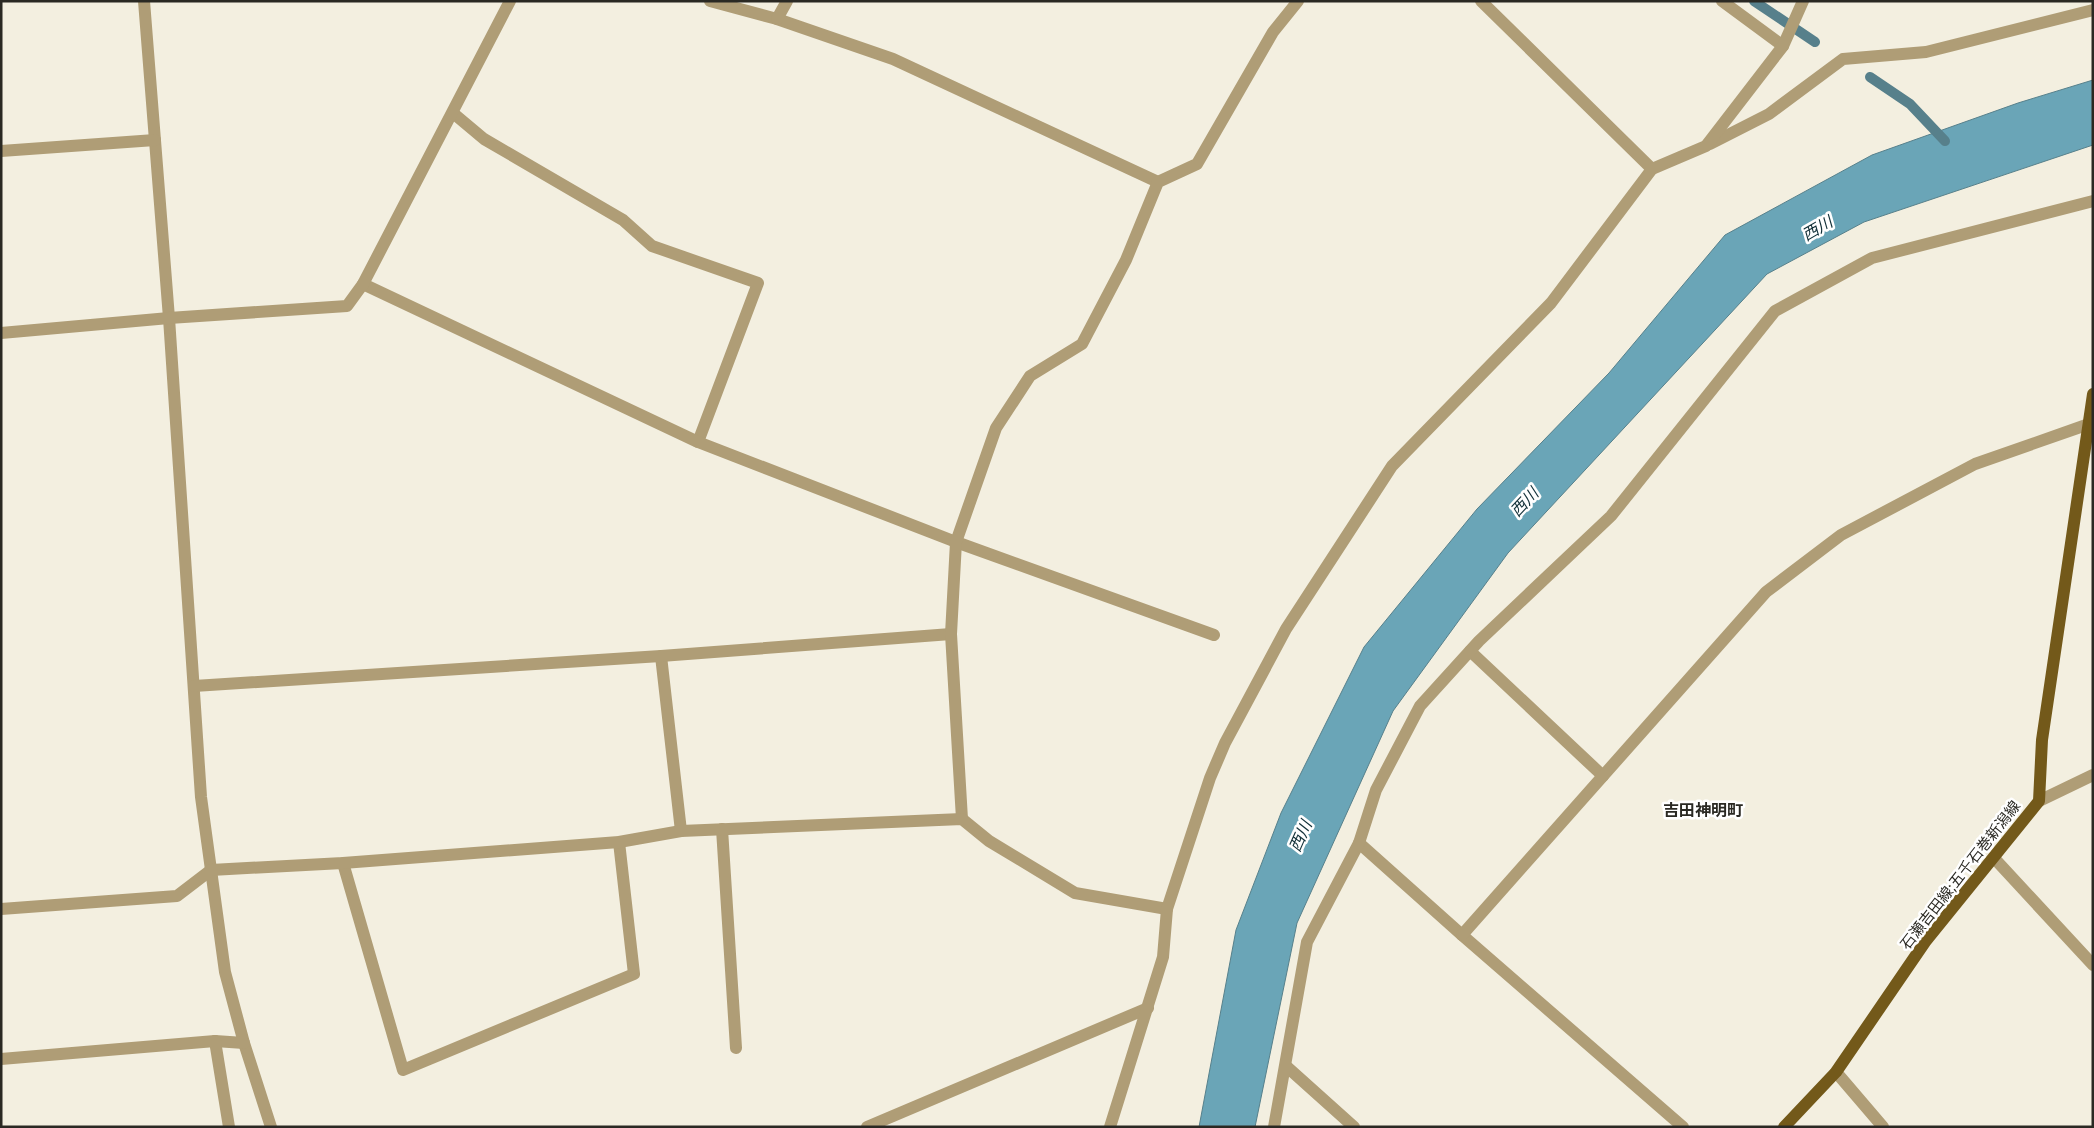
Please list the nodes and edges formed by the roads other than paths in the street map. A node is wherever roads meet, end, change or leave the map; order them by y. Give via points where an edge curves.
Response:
1 (144, 1) edge
2 (510, 1) edge
3 (710, 1) edge
4 (787, 1) edge
5 (1298, 1) edge
6 (1481, 1) edge
7 (1722, 1) edge
8 (1803, 1) edge
9 (2093, 10) edge
10 (777, 19) junction
11 (1783, 46) junction
12 (453, 112) junction
13 (155, 140) junction
14 (1706, 146) junction
15 (1, 150) edge
16 (1652, 169) junction
17 (1158, 182) junction
18 (2093, 201) edge
19 (364, 284) junction
20 (169, 318) junction
21 (1, 333) edge
22 (2093, 394) edge
23 (2089, 424) junction
24 (698, 442) junction
25 (956, 542) junction
26 (951, 634) junction
27 (1214, 635) dead end
28 (1470, 651) junction
29 (661, 656) junction
30 (194, 686) junction
31 (2093, 775) edge
32 (1603, 776) junction
33 (2040, 801) junction
34 (962, 819) junction
35 (722, 829) junction
36 (681, 831) junction
37 (619, 842) junction
38 (1359, 843) junction
39 (1994, 858) junction
40 (343, 863) junction
41 (211, 870) junction
42 (1, 909) edge
43 (1167, 909) junction
44 (1462, 935) junction
45 (2093, 965) edge
46 (1148, 1008) junction
47 (215, 1040) junction
48 (244, 1042) junction
49 (736, 1048) dead end
50 (1, 1059) edge
51 (1286, 1066) junction
52 (1836, 1072) junction
53 (229, 1127) edge
54 (271, 1127) edge
55 (866, 1127) edge
56 (1110, 1127) edge
57 (1274, 1127) edge
58 (1354, 1127) edge
59 (1683, 1127) edge
60 (1784, 1127) edge
61 (1883, 1127) edge

1 - 13 street
2 - 12 street
3 - 10 street
4 - 10 street
5 - 17 street via 1273,32 1197,164
6 - 16 street
7 - 11 street
8 - 11 street
9 - 14 street via 1926,52 1843,59 1769,114
10 - 17 street via 893,59
11 - 14 street
12 - 19 street
12 - 24 street via 484,139 623,220 652,246 758,283
13 - 15 street
13 - 20 street
14 - 16 street
16 - 43 street via 1551,303 1392,466 1286,629 1225,743 1210,778
17 - 25 street via 1126,260 1082,344 1030,376 996,428
18 - 28 street via 1872,258 1775,311 1611,516
19 - 20 street via 347,306
19 - 24 street
20 - 21 street
20 - 30 street
22 - 23 main road, 石瀬吉田線;五千石巻新潟線
23 - 32 street via 1974,464 1841,535 1766,592
23 - 33 main road, 石瀬吉田線;五千石巻新潟線 via 2042,740
24 - 25 street
25 - 26 street
25 - 27 street
26 - 29 street
26 - 34 street
28 - 32 street
28 - 38 street via 1420,706 1376,790
29 - 30 street
29 - 36 street
30 - 41 street via 201,797
31 - 33 street
32 - 44 street
33 - 39 main road, 石瀬吉田線;五千石巻新潟線
34 - 35 street
34 - 43 street via 989,841 1075,893
35 - 36 street
35 - 49 street
36 - 37 street
37 - 40 street
37 - 40 street via 634,974 403,1070
38 - 44 street
38 - 51 street via 1307,942
39 - 45 street
39 - 52 main road, 石瀬吉田線;五千石巻新潟線 via 1925,942
40 - 41 street
41 - 42 street via 176,896
41 - 48 street via 225,972
43 - 46 street via 1163,958
44 - 59 street
46 - 55 street
46 - 56 street
47 - 48 street
47 - 50 street
47 - 53 street
48 - 54 street
51 - 57 street
51 - 58 street
52 - 60 main road, 石瀬吉田線;五千石巻新潟線
52 - 61 street

